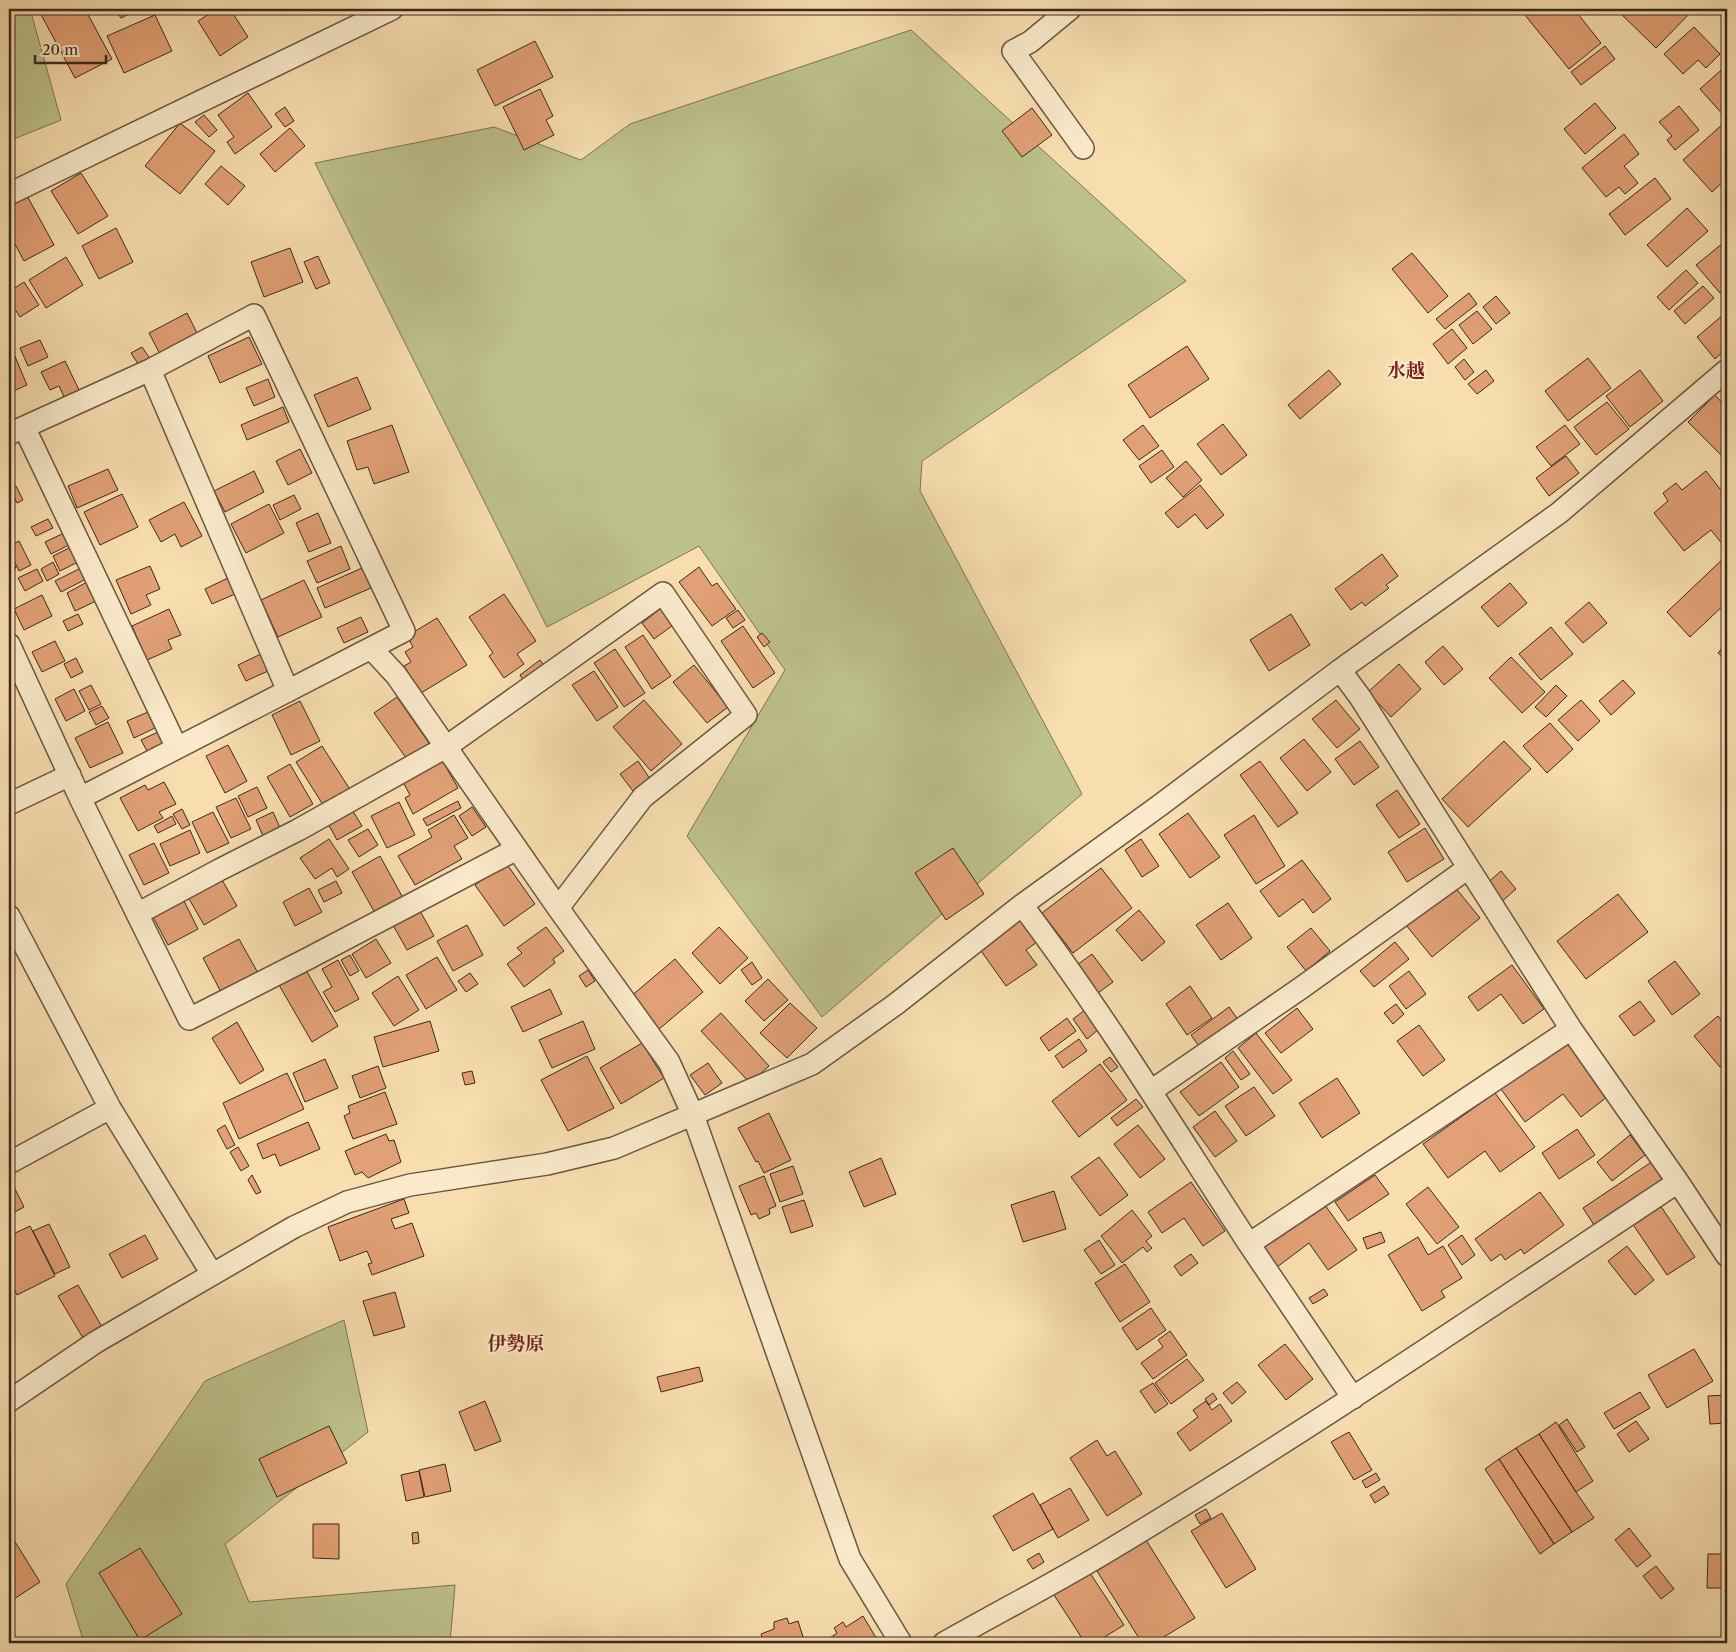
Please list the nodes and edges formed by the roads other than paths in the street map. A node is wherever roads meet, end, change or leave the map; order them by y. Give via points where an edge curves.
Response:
1 (392, 9) edge
2 (1070, 9) edge
3 (1082, 148) dead end
4 (9, 194) edge
5 (150, 370) junction
6 (1727, 370) edge
7 (16, 430) edge
8 (9, 644) edge
9 (371, 648) junction
10 (1340, 670) junction
11 (288, 691) junction
12 (446, 747) junction
13 (177, 748) junction
14 (70, 775) junction
15 (80, 798) junction
16 (9, 804) edge
17 (517, 849) junction
18 (1468, 868) junction
19 (1022, 905) junction
20 (558, 908) junction
21 (138, 914) junction
22 (9, 916) edge
23 (1571, 1029) junction
24 (1151, 1092) junction
25 (110, 1108) junction
26 (692, 1115) junction
27 (9, 1163) edge
28 (1678, 1182) junction
29 (1249, 1244) junction
30 (1727, 1256) edge
31 (212, 1274) junction
32 (1353, 1398) junction
33 (9, 1401) edge
34 (901, 1643) edge
35 (944, 1643) edge

1 - 4 street
2 - 3 street via 1030,42 1013,51
5 - 7 street
5 - 9 street via 254,315 404,631
5 - 11 street
6 - 10 street via 1559,513
7 - 13 street
8 - 14 street
9 - 11 street
9 - 12 street via 396,675
10 - 18 street
10 - 19 street
11 - 13 street
12 - 17 street
12 - 20 street via 663,593 746,715 643,797
12 - 21 street
13 - 15 street
14 - 15 street
14 - 16 street
15 - 21 street
17 - 20 street
17 - 21 street via 189,1019
18 - 23 street
18 - 24 street
19 - 24 street
19 - 26 street via 896,1004 812,1064
20 - 26 street via 669,1062
22 - 25 street
23 - 28 street
23 - 29 street
24 - 29 street
25 - 27 street
25 - 31 street
26 - 31 street via 614,1148 547,1164 410,1185 348,1202 294,1227
26 - 34 street via 850,1559
28 - 30 street
28 - 32 street
29 - 32 street
31 - 33 street via 96,1342
32 - 35 street via 1102,1555

